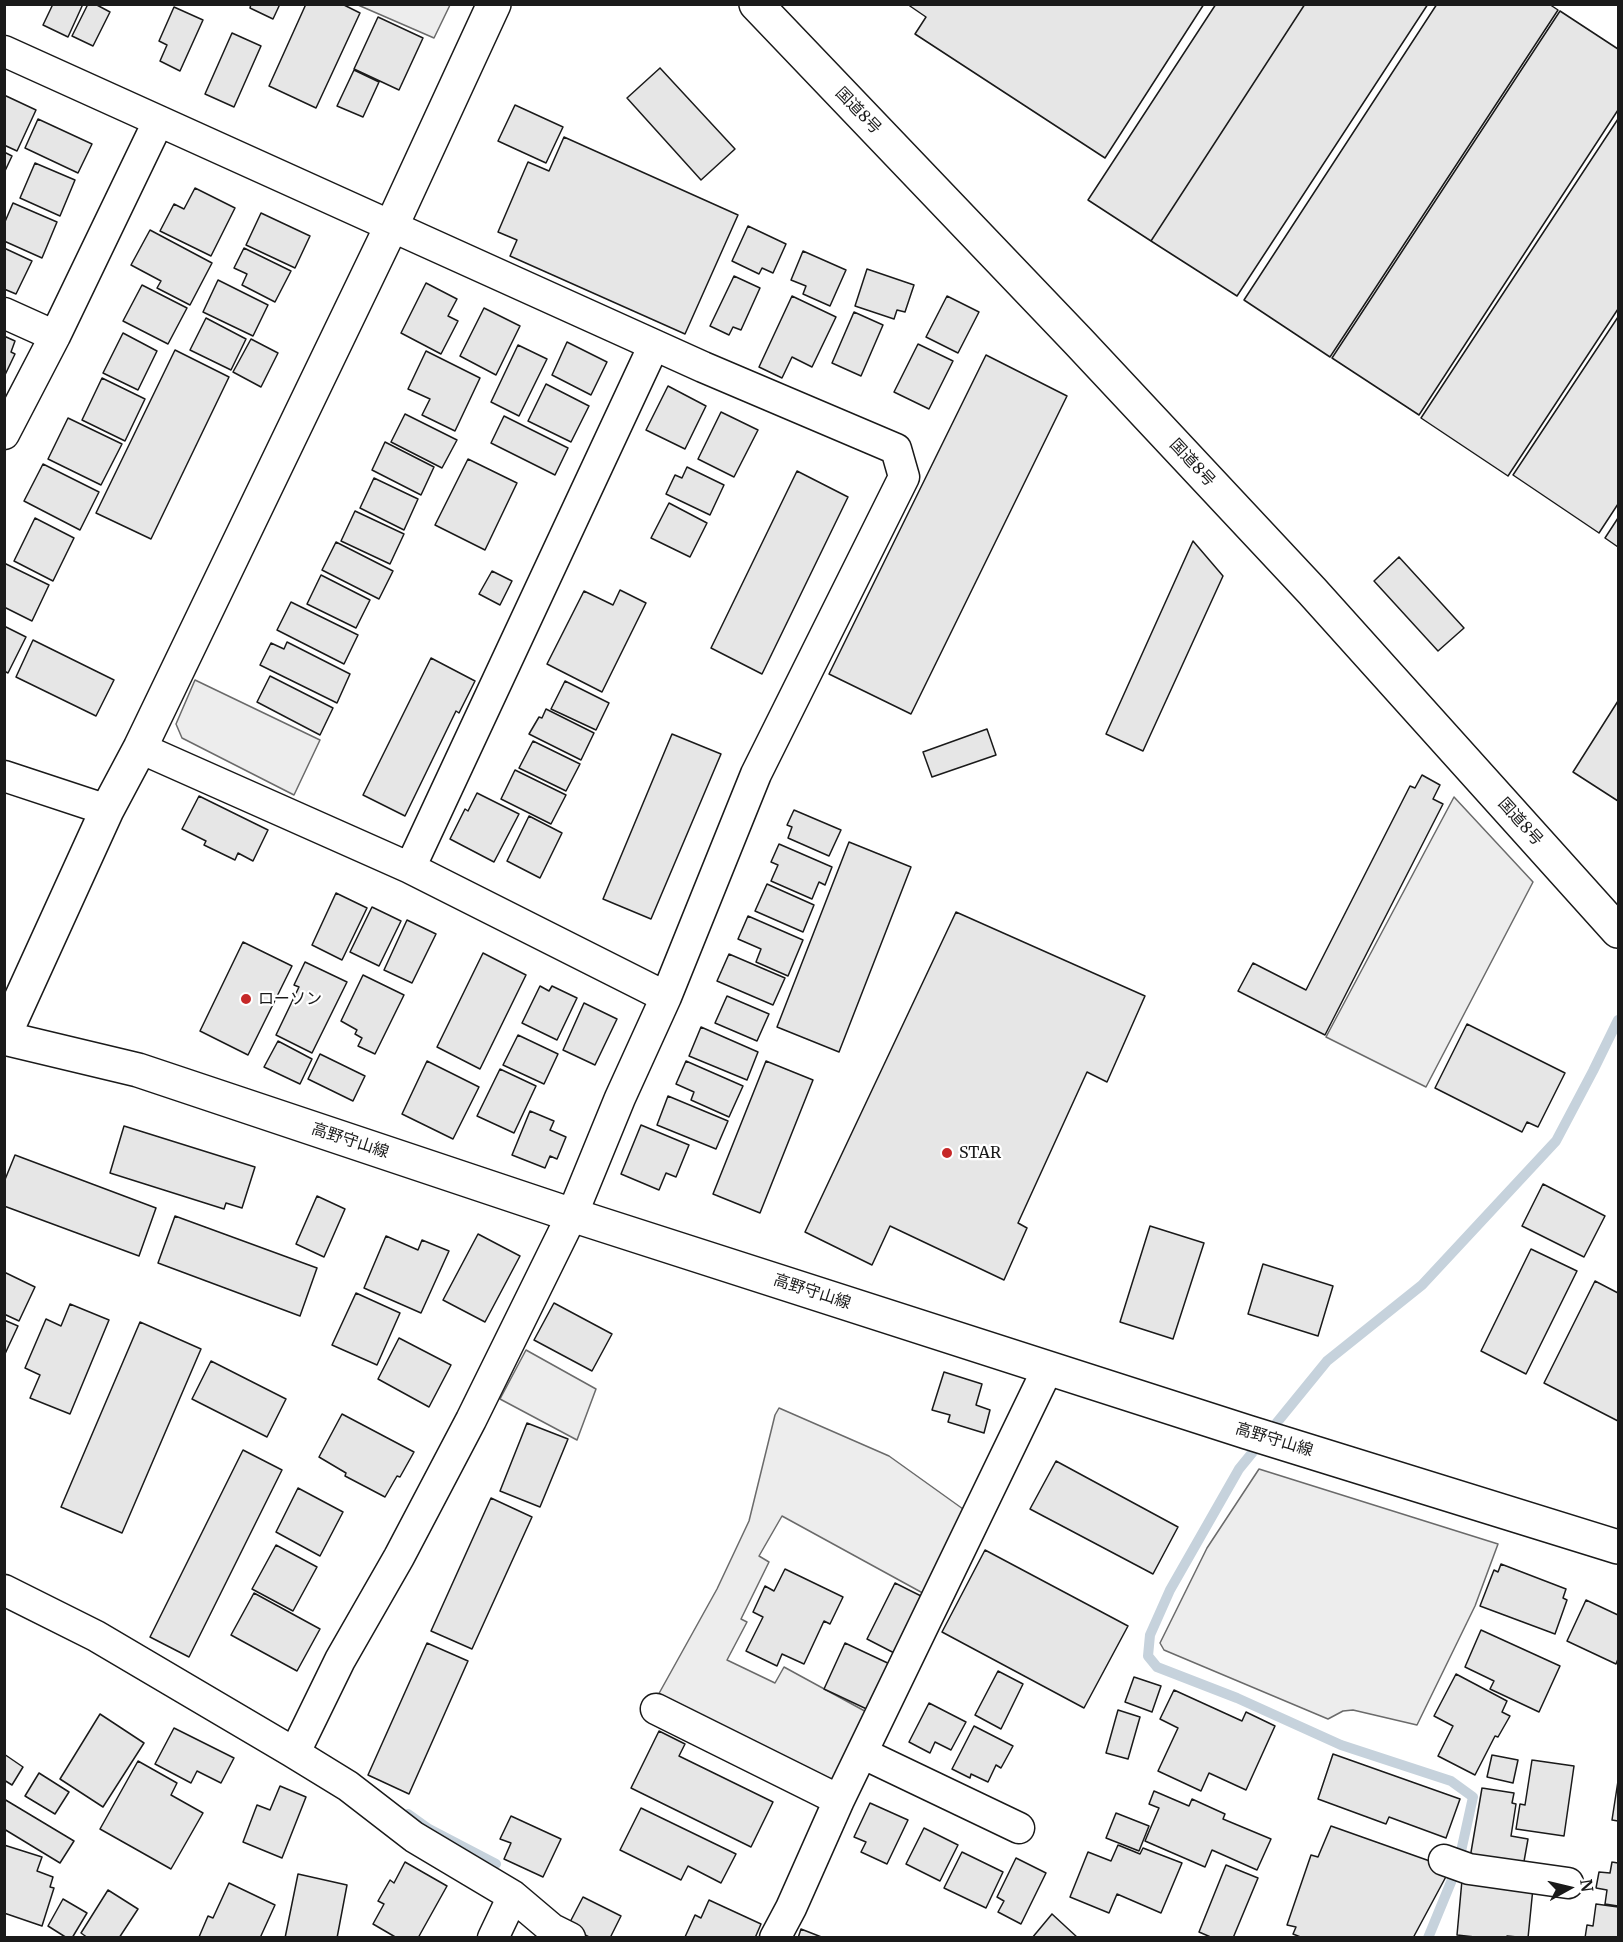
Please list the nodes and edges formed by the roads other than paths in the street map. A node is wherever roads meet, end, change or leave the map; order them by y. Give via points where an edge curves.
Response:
1 (494, 4) edge
2 (756, 4) edge
3 (4, 51) edge
4 (158, 122) junction
5 (392, 225) junction
6 (4, 314) edge
7 (55, 336) junction
8 (654, 345) junction
9 (4, 434) edge
10 (140, 748) junction
11 (4, 776) edge
12 (107, 810) junction
13 (410, 868) junction
14 (1618, 931) edge
15 (666, 997) junction
16 (4, 1037) edge
17 (572, 1215) junction
18 (1048, 1368) junction
19 (1618, 1547) edge
20 (4, 1590) edge
21 (656, 1709) dead end
22 (291, 1751) junction
23 (862, 1753) junction
24 (839, 1800) junction
25 (1019, 1828) dead end
26 (1456, 1864) dead end
27 (1568, 1883) dead end
28 (513, 1896) junction
29 (493, 1938) edge
30 (570, 1938) edge
31 (775, 1938) edge

1 - 5 main road
2 - 14 main road, 国道8号 via 1304,582
3 - 4 street
4 - 5 street
4 - 7 street
5 - 8 street
5 - 10 main road
6 - 7 street
7 - 9 street
8 - 13 street
8 - 15 street via 896,449 904,477 756,774
10 - 12 main road
10 - 13 street
11 - 12 street
12 - 16 main road
13 - 15 street
15 - 17 street
16 - 17 main road, 高野守山線 via 138,1070
17 - 18 main road, 高野守山線
17 - 22 street via 471,1420 340,1660 299,1744
18 - 19 main road, 高野守山線
18 - 23 street
20 - 22 street via 96,1636
21 - 24 street
22 - 28 street via 348,1786 414,1837
23 - 24 street
23 - 25 street
24 - 31 street
26 - 27 street
28 - 29 street
28 - 30 street via 552,1929

